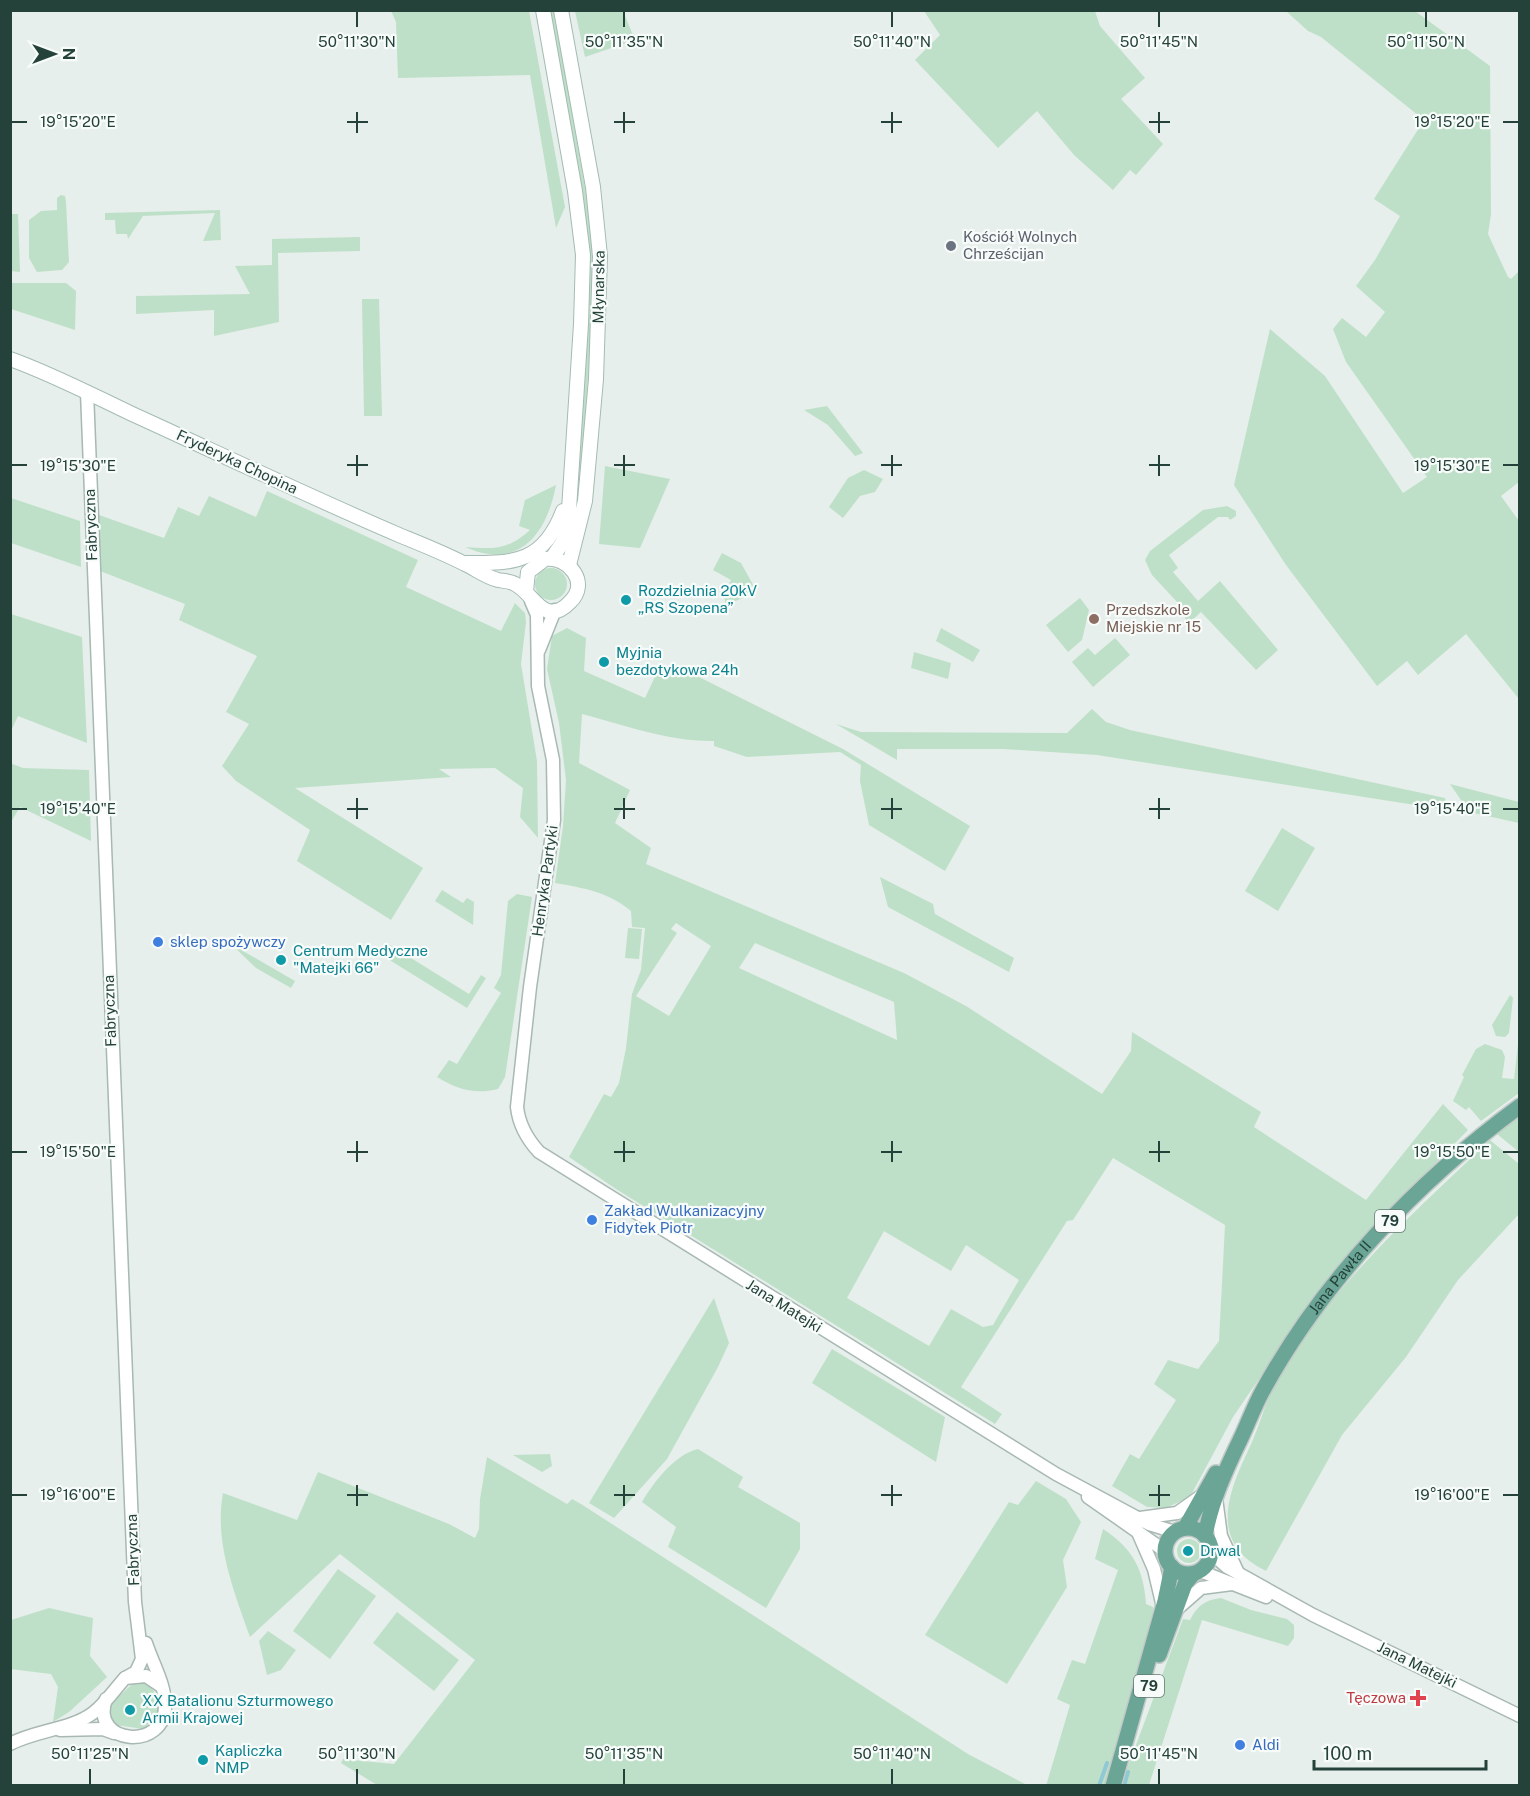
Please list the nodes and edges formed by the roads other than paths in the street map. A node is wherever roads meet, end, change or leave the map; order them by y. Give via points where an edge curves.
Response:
1 (543, 10) edge
2 (561, 10) edge
3 (10, 359) edge
4 (87, 392) junction
5 (567, 501) junction
6 (552, 558) junction
7 (465, 563) junction
8 (569, 565) junction
9 (528, 572) junction
10 (529, 596) junction
11 (555, 610) junction
12 (537, 653) junction
13 (1520, 1106) edge
14 (517, 1109) joint
15 (1260, 1394) junction
16 (1211, 1494) junction
17 (1138, 1524) junction
18 (1180, 1530) junction
19 (1205, 1536) junction
20 (1165, 1551) junction
21 (1211, 1553) junction
22 (1172, 1567) junction
23 (1196, 1572) junction
24 (1236, 1579) junction
25 (1169, 1609) junction
26 (139, 1629) junction
27 (125, 1678) junction
28 (162, 1687) junction
29 (106, 1699) junction
30 (1520, 1716) edge
31 (85, 1718) junction
32 (49, 1729) junction
33 (81, 1731) junction
34 (118, 1734) junction
35 (10, 1744) edge
36 (1121, 1760) junction
37 (1113, 1785) edge

1 - 5 main road, Młynarska via 575,191 582,255 581,324
2 - 8 main road, Młynarska via 594,187 600,256 596,379 585,501
3 - 4 main road, Fryderyka Chopina
4 - 7 main road, Fryderyka Chopina via 331,506
4 - 26 street, Fabryczna via 128,1453
5 - 6 main road, Młynarska via 568,525
5 - 7 main road, Młynarska via 551,537 535,553 506,564
6 - 8 main road
6 - 9 main road via 538,561
7 - 9 main road, Fryderyka Chopina
7 - 10 main road, Fryderyka Chopina via 492,579 515,584
8 - 11 main road, Młynarska via 575,572 577,589 569,604
9 - 10 main road
10 - 11 main road, Fryderyka Chopina via 546,610
10 - 12 street via 537,615
11 - 12 street
12 - 14 street, Henryka Partyki via 538,686 553,760 554,820 528,998
13 - 15 main road, Jana Pawła II / 79 via 1431,1180 1372,1240 1322,1302
14 - 17 street, Jana Matejki via 522,1126 539,1152
15 - 16 main road, Jana Pawła II / 79
15 - 16 main road, Jana Pawła II via 1237,1432
16 - 17 street via 1177,1513
16 - 18 main road, Jana Pawła II
16 - 19 main road, Jana Pawła II
16 - 24 street
17 - 18 street, Jana Matejki
17 - 20 street, Jana Matejki
17 - 25 street
18 - 19 main road via 1196,1530
18 - 20 main road via 1168,1540
19 - 21 main road
20 - 22 main road
21 - 23 main road via 1208,1563
21 - 24 street, Jana Matejki
22 - 23 main road via 1181,1573
22 - 25 main road
23 - 24 street, Jana Matejki
23 - 25 main road
24 - 25 street via 1201,1588
24 - 30 street, Jana Matejki
25 - 36 main road, 79
25 - 36 main road, 79 via 1156,1633
26 - 27 street, Fabryczna via 141,1664
26 - 28 street, Fabryczna
27 - 28 street via 146,1676
27 - 29 street
28 - 34 street via 165,1715 157,1729 144,1737
29 - 31 street
29 - 34 street via 103,1719
31 - 32 street
31 - 33 street
32 - 33 street
32 - 35 street
33 - 34 street via 103,1729
36 - 37 main road, 79

